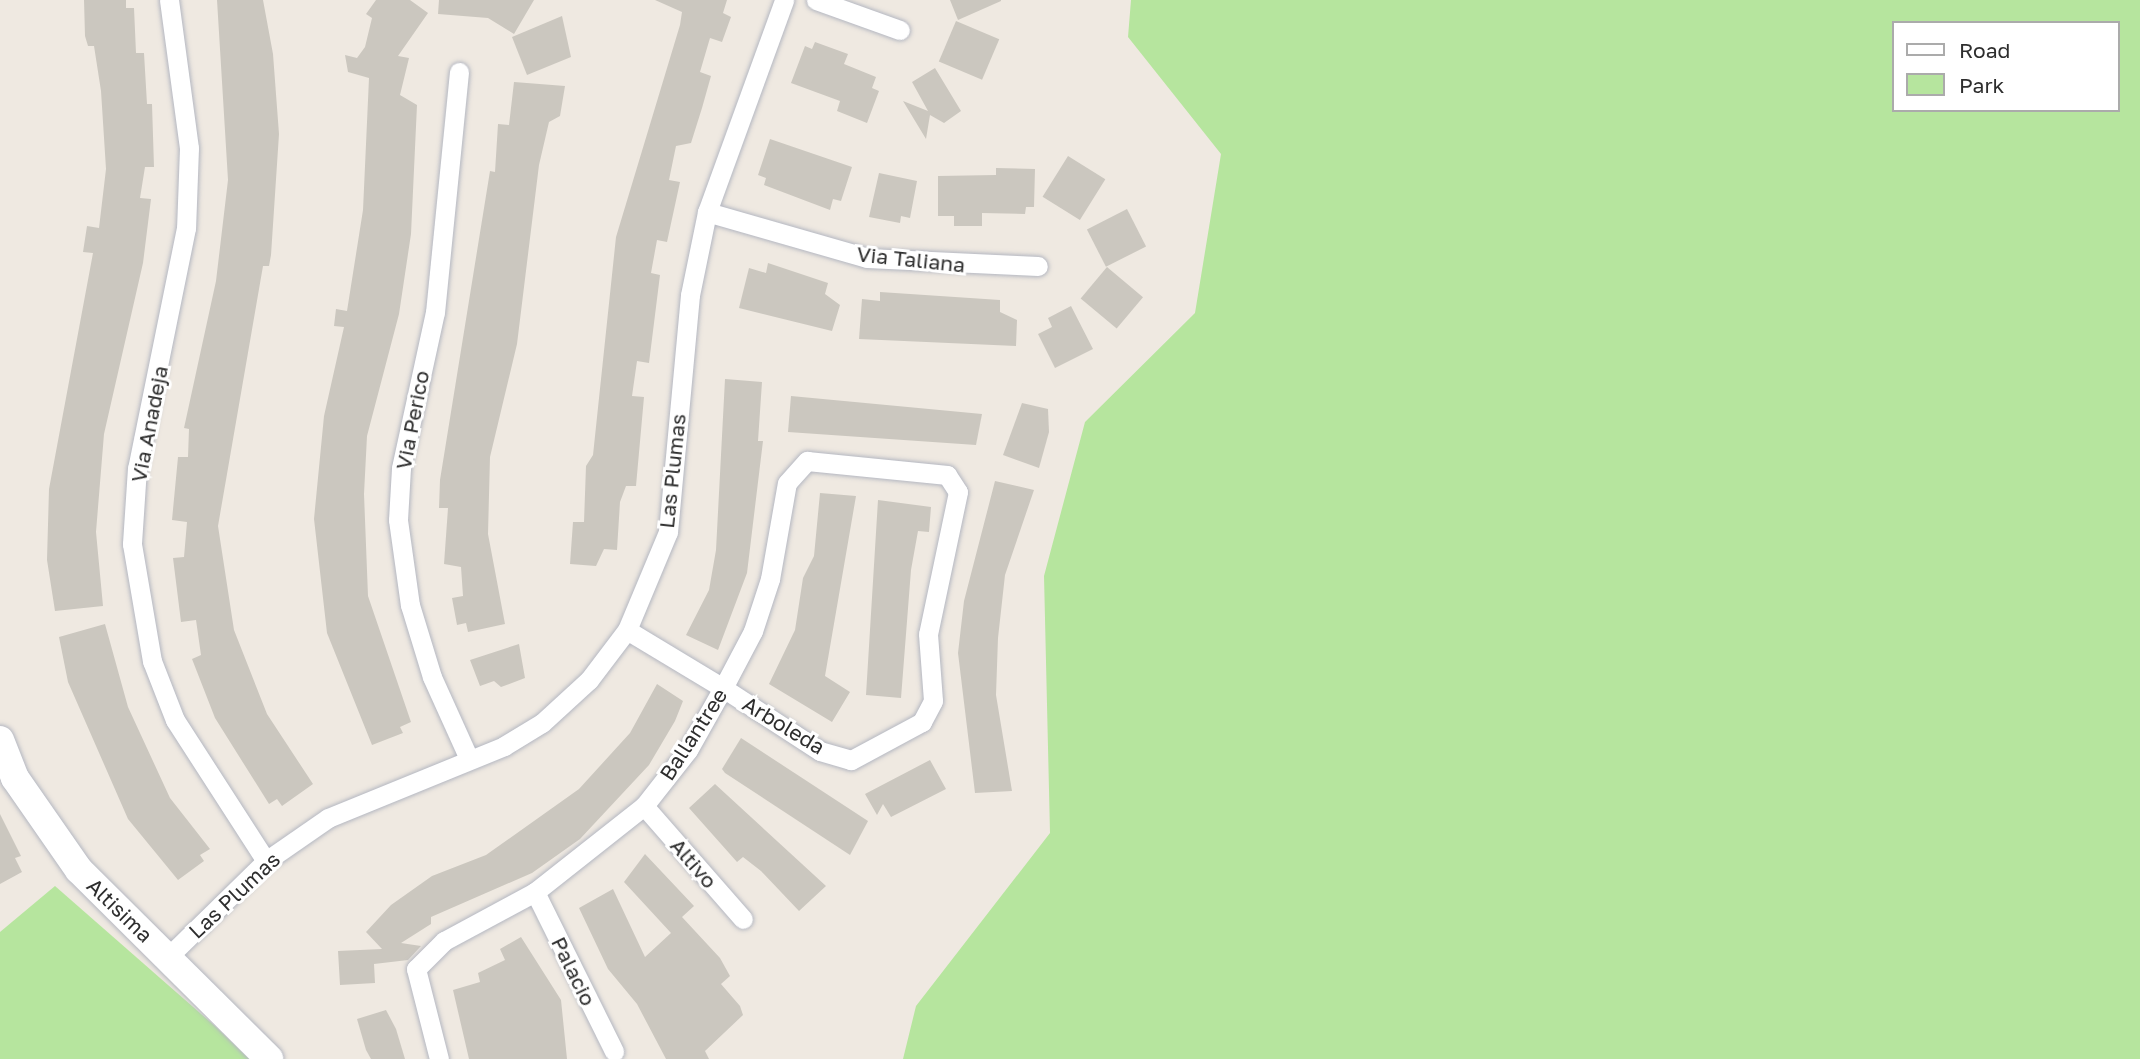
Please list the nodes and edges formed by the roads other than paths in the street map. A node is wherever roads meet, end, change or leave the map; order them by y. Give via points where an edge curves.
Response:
1 (169, 0) edge
2 (785, 0) edge
3 (816, 0) edge
4 (900, 30) dead end
5 (459, 72) dead end
6 (707, 212) junction
7 (1038, 266) dead end
8 (958, 492) joint
9 (627, 630) junction
10 (723, 688) junction
11 (0, 740) edge
12 (469, 759) junction
13 (8, 783) edge
14 (644, 806) junction
15 (266, 861) junction
16 (535, 892) junction
17 (743, 919) dead end
18 (170, 955) junction
19 (614, 1051) dead end
20 (269, 1059) edge
21 (439, 1059) edge

1 - 15 street, Via Anadeja via 189,148 186,228 137,468 132,544 152,661 175,720
2 - 6 street, Las Plumas
3 - 4 street
5 - 12 street, Via Perico via 435,312 401,468 398,520 410,606 432,677
6 - 7 street, Via Taliana via 867,258
6 - 9 street, Las Plumas via 690,295 668,532
8 - 10 street, Ballantree via 947,475 807,461 787,483 770,579 753,631
8 - 10 street, Arboleda via 930,622 933,701 922,722 851,761 820,751
9 - 10 street, Arboleda
9 - 12 street, Las Plumas via 589,680 542,723
10 - 14 street, Ballantree
11 - 13 street, Altisima
12 - 15 street, Las Plumas via 378,792
13 - 18 street, Altisima via 79,870
14 - 16 street, Ballantree
14 - 17 street, Altivo
15 - 18 street, Las Plumas
16 - 19 street, Palacio
16 - 21 street, Ballantree via 444,941 416,969
18 - 20 street, Altisima

